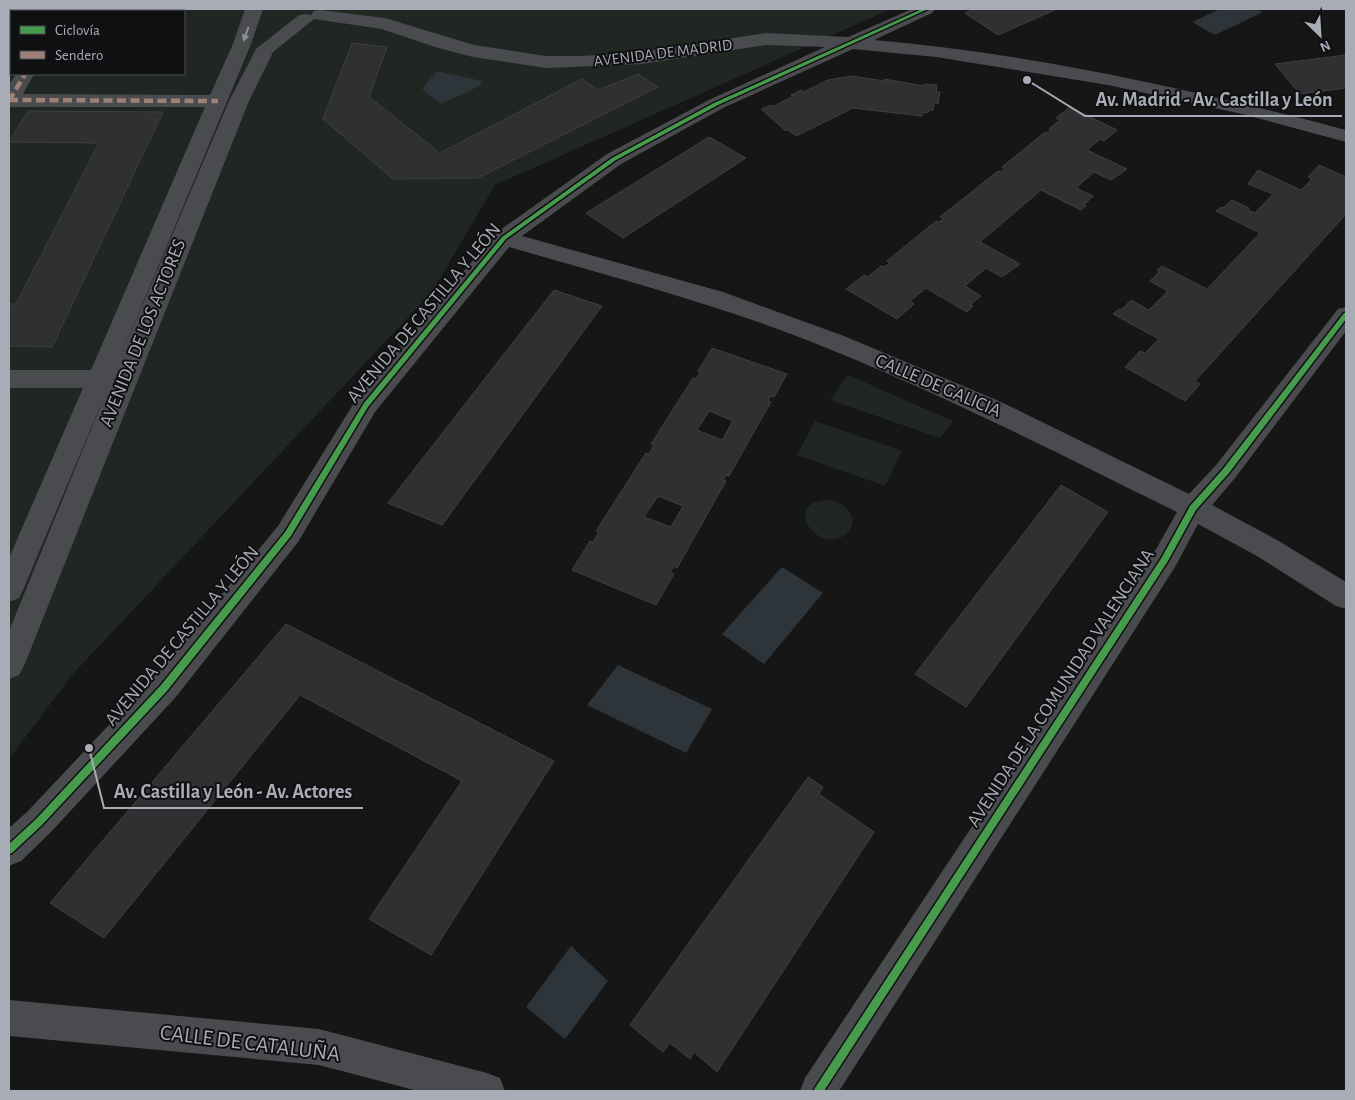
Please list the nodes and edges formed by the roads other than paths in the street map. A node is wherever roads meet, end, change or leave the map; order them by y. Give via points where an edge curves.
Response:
1 (254, 9) edge
2 (366, 9) edge
3 (926, 9) edge
4 (320, 14) edge
5 (385, 24) junction
6 (766, 39) junction
7 (849, 42) junction
8 (809, 61) junction
9 (24, 75) edge
10 (9, 100) edge
11 (218, 101) junction
12 (1346, 136) edge
13 (504, 238) junction
14 (1346, 315) edge
15 (9, 379) edge
16 (98, 379) junction
17 (124, 380) junction
18 (1193, 508) junction
19 (9, 590) edge
20 (1346, 597) edge
21 (9, 666) edge
22 (9, 850) edge
23 (9, 1018) edge
24 (487, 1091) edge
25 (818, 1091) edge

1 - 4 street, AVENIDA DE MADRID via 278,18
1 -> 11 street, AVENIDA DE LOS ACTORES
2 - 5 street, AVENIDA DE MADRID
3 - 7 street, AVENIDA DE CASTILLA Y LEÓN
4 - 5 street, AVENIDA DE MADRID
4 - 17 street, AVENIDA DE LOS ACTORES via 265,49 260,58 239,101
5 - 6 street, AVENIDA DE MADRID via 473,51 546,62 642,58
6 - 7 street, AVENIDA DE MADRID
6 - 8 street, AVENIDA DE MADRID via 786,45
7 - 8 street, AVENIDA DE CASTILLA Y LEÓN
7 - 12 street, AVENIDA DE MADRID via 923,49 1108,79 1245,109
8 - 13 street, AVENIDA DE CASTILLA Y LEÓN via 716,104 614,159
9 - 10 street
10 - 11 street
11 - 16 street, AVENIDA DE LOS ACTORES
13 - 18 street, CALLE DE GALICIA via 715,298 836,342 990,408
13 - 22 street, AVENIDA DE CASTILLA Y LEÓN via 366,405 288,534 164,688
14 - 18 street, AVENIDA DE LA COMUNIDAD VALENCIANA via 1226,471
15 - 16 street
16 - 17 street
16 - 19 street, AVENIDA DE LOS ACTORES
17 - 21 street, AVENIDA DE LOS ACTORES
18 - 20 street, CALLE DE GALICIA via 1267,548
18 - 25 street, AVENIDA DE LA COMUNIDAD VALENCIANA via 1165,559
23 - 24 street, CALLE DE CATALUÑA via 319,1047

